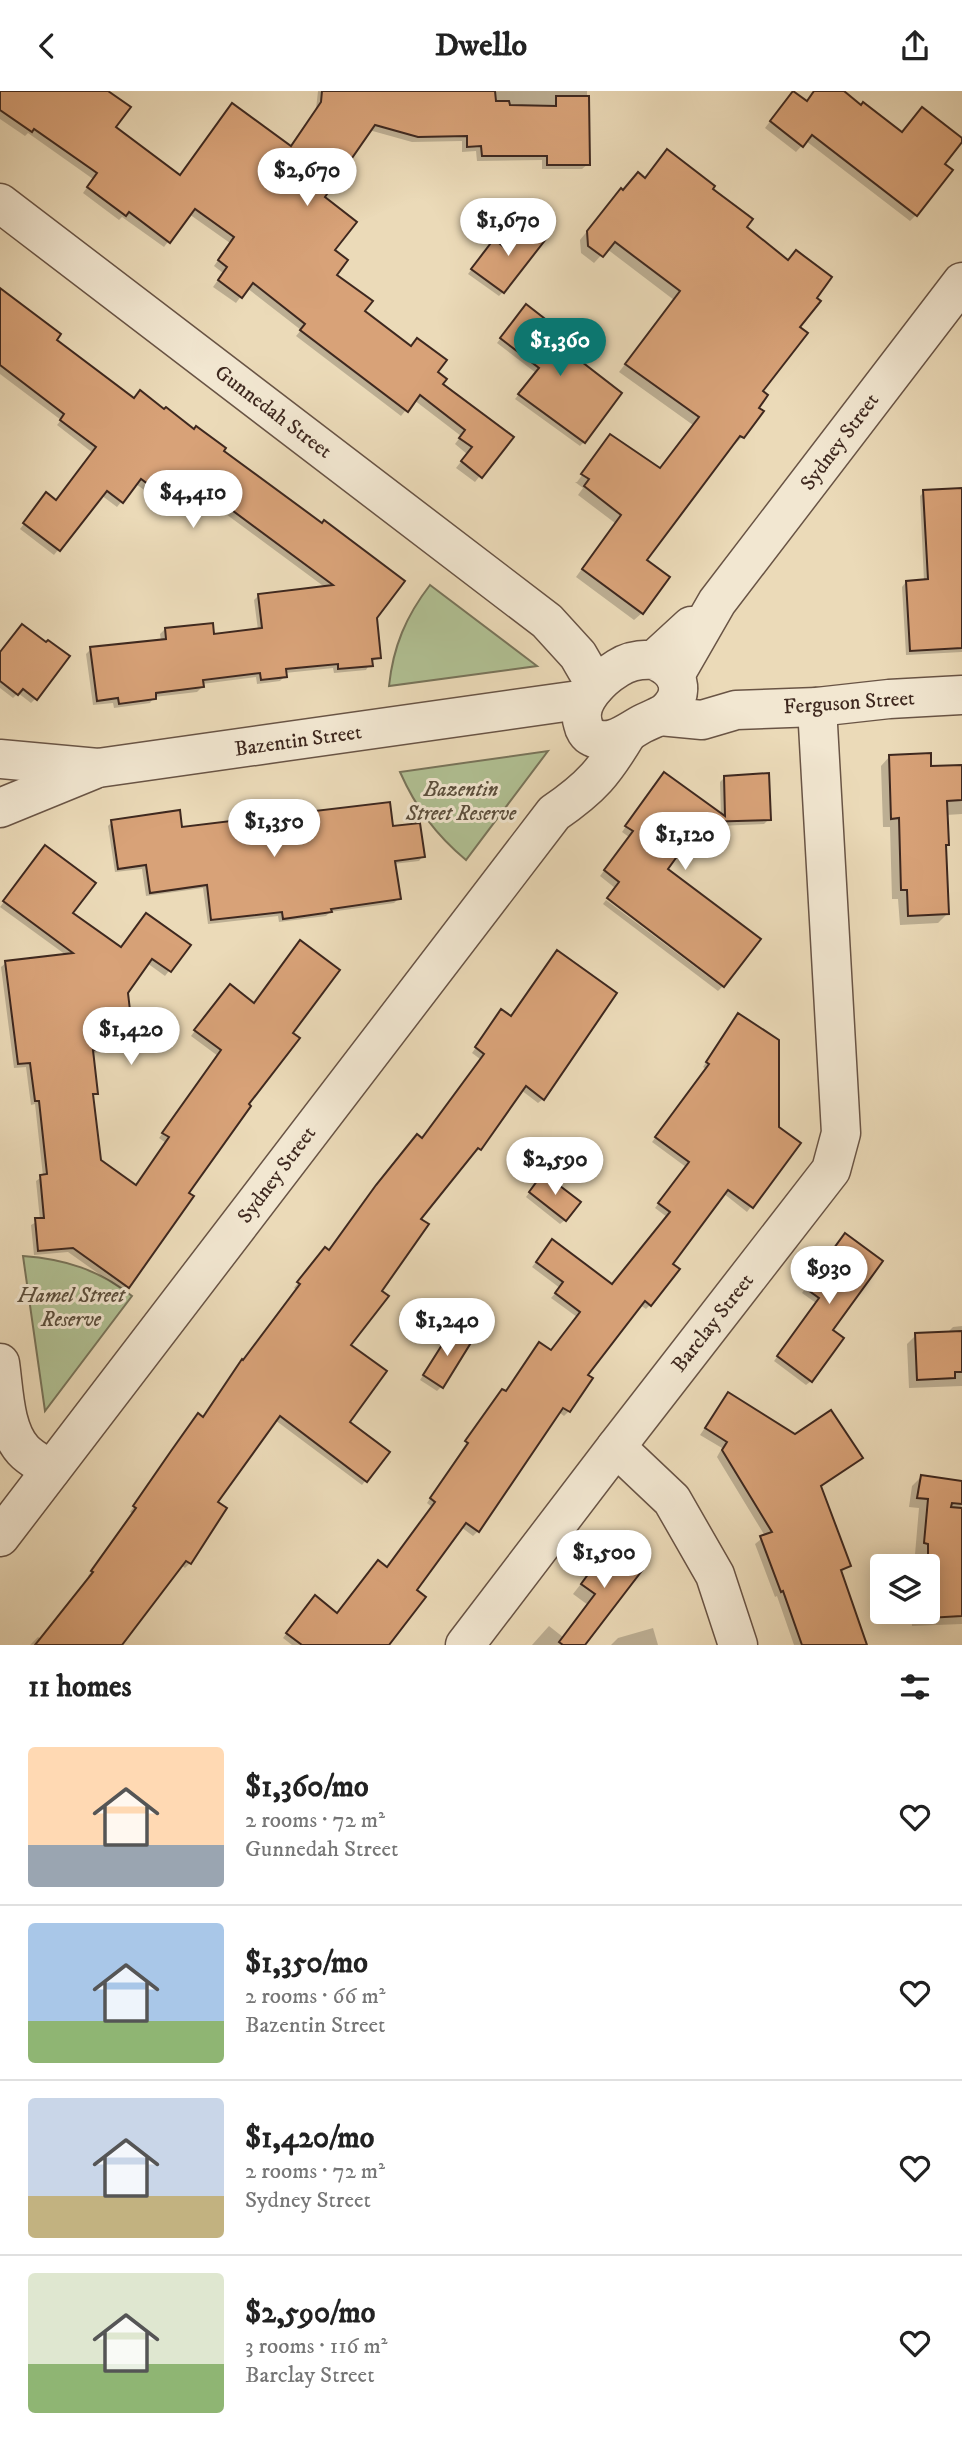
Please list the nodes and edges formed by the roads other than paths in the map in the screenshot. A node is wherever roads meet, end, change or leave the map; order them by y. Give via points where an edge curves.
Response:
1 (0, 203) edge
2 (962, 282) edge
3 (547, 621) junction
4 (659, 680) junction
5 (962, 695) edge
6 (817, 707) junction
7 (597, 716) junction
8 (0, 759) edge
9 (98, 768) junction
10 (0, 808) edge
11 (0, 1363) edge
12 (615, 1447) junction
13 (51, 1471) junction
14 (7, 1515) edge
15 (465, 1645) edge
16 (738, 1645) edge

1 - 3 street, Gunnedah Street
2 - 4 street, Sydney Street
3 - 4 street, Gunnedah Street
3 - 7 street, Gunnedah Street via 578,656
4 - 6 street, Ferguson Street via 736,710
4 - 7 street, Sydney Street
4 - 7 street, Sydney Street via 618,668
5 - 6 street, Ferguson Street
6 - 12 street, Barclay Street via 841,1133 831,1170
7 - 9 street, Bazentin Street via 498,713
7 - 13 street, Sydney Street via 554,813
8 - 9 street, Bazentin Street
9 - 10 street, Bazentin Street
11 - 13 street via 16,1439
12 - 15 street, Barclay Street
12 - 16 street via 672,1500 715,1575
13 - 14 street, Sydney Street

